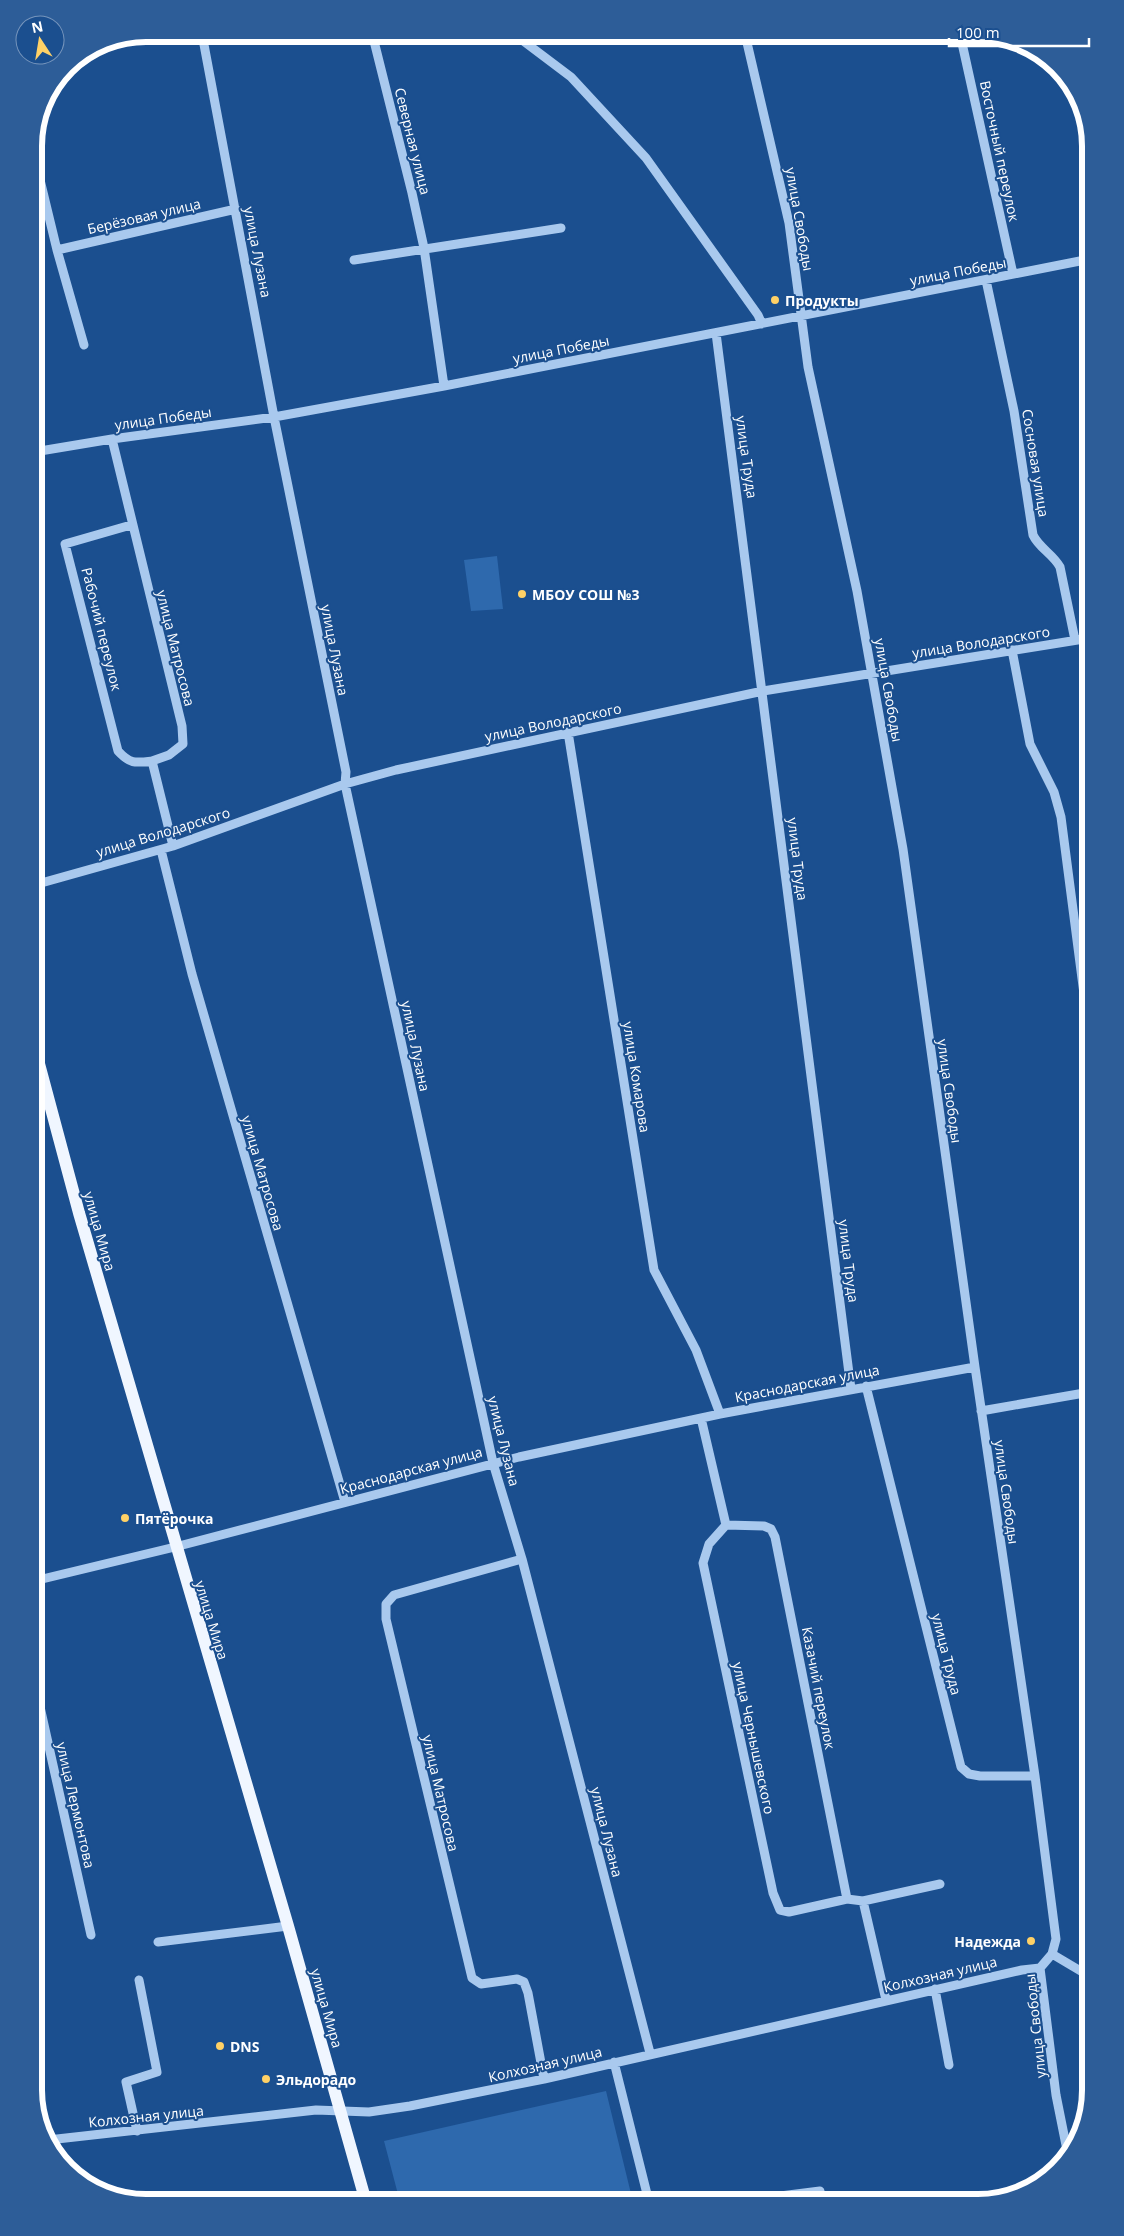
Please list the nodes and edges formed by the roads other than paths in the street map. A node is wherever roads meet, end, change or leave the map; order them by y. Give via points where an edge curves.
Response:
1 (204, 42) edge
2 (374, 42) dead end
3 (525, 42) edge
4 (748, 43) edge
5 (962, 43) edge
6 (43, 193) edge
7 (236, 209) junction
8 (561, 228) dead end
9 (424, 248) junction
10 (57, 250) junction
11 (354, 260) dead end
12 (1082, 261) edge
13 (1013, 274) junction
14 (986, 280) junction
15 (802, 315) junction
16 (762, 324) junction
17 (716, 332) junction
18 (84, 345) dead end
19 (444, 386) junction
20 (274, 417) junction
21 (112, 439) junction
22 (43, 451) edge
23 (131, 525) junction
24 (1082, 639) edge
25 (1074, 640) junction
26 (1012, 650) junction
27 (873, 674) junction
28 (763, 691) junction
29 (568, 732) junction
30 (152, 761) junction
31 (345, 784) junction
32 (173, 846) junction
33 (162, 850) junction
34 (43, 883) edge
35 (1082, 978) edge
36 (43, 1076) edge
37 (974, 1367) junction
38 (866, 1386) junction
39 (851, 1389) junction
40 (1082, 1393) edge
41 (981, 1411) junction
42 (720, 1414) junction
43 (701, 1418) junction
44 (493, 1463) junction
45 (345, 1502) junction
46 (726, 1524) junction
47 (175, 1547) junction
48 (522, 1559) junction
49 (42, 1579) edge
50 (42, 1717) edge
51 (1035, 1776) junction
52 (940, 1884) dead end
53 (847, 1899) junction
54 (863, 1900) junction
55 (288, 1926) junction
56 (91, 1936) dead end
57 (158, 1942) dead end
58 (1052, 1954) junction
59 (1040, 1968) junction
60 (1082, 1972) edge
61 (139, 1980) dead end
62 (935, 1989) junction
63 (886, 2000) junction
64 (650, 2053) junction
65 (614, 2062) junction
66 (949, 2064) dead end
67 (544, 2079) junction
68 (341, 2112) junction
69 (137, 2131) junction
70 (55, 2139) edge
71 (1066, 2145) edge
72 (820, 2191) dead end
73 (364, 2193) edge
74 (647, 2193) edge
75 (804, 2193) edge

1 - 7 street, улица Лузана
2 - 9 street, Северная улица
3 - 16 street via 571,77 646,158
4 - 15 street, улица Свободы via 788,223
5 - 13 street, Восточный переулок
6 - 10 street
7 - 10 street, Берёзовая улица
7 - 20 street, улица Лузана
8 - 9 street
9 - 11 street
9 - 19 street, Северная улица
10 - 18 street
12 - 13 street, улица Победы
13 - 14 street, улица Победы
14 - 15 street, улица Победы
14 - 25 street, Сосновая улица via 1014,411 1033,535 1036,543 1055,558 1060,567
15 - 16 street, улица Победы
15 - 27 street, улица Свободы via 808,367
16 - 17 street, улица Победы
17 - 19 street, улица Победы
17 - 28 street, улица Труда
19 - 20 street, улица Победы
20 - 21 street, улица Победы
20 - 31 street, улица Лузана via 346,772
21 - 22 street, улица Победы
21 - 23 street, улица Матросова
23 - 30 street, улица Матросова via 182,726 183,744
23 - 30 street, Рабочий переулок via 66,544 118,751 126,760 136,763
24 - 25 street, улица Володарского
25 - 26 street, улица Володарского
26 - 27 street, улица Володарского
26 - 35 street via 1030,744 1054,792 1061,817
27 - 28 street, улица Володарского
27 - 37 street, улица Свободы via 903,849
28 - 29 street, улица Володарского
28 - 39 street, улица Труда
29 - 31 street, улица Володарского
29 - 42 street, улица Комарова via 654,1270 696,1350
30 - 32 street
31 - 32 street, улица Володарского
31 - 44 street, улица Лузана
32 - 33 street, улица Володарского
33 - 34 street, улица Володарского
33 - 45 street, улица Матросова via 192,974
36 - 47 main road, улица Мира
37 - 38 street, Краснодарская улица
37 - 41 street, улица Свободы
38 - 39 street, Краснодарская улица
38 - 51 street, улица Труда via 961,1767 969,1774 980,1776
39 - 42 street, Краснодарская улица
40 - 41 street
41 - 51 street, улица Свободы
42 - 43 street, Краснодарская улица
43 - 44 street, Краснодарская улица
43 - 46 street
44 - 45 street, Краснодарская улица
44 - 48 street, улица Лузана
45 - 47 street, Краснодарская улица
46 - 53 street, Казачий переулок via 764,1526 771,1529 775,1537
46 - 53 street, улица Чернышевского via 709,1544 703,1563 773,1892 780,1910 789,1912
47 - 49 street, Краснодарская улица
47 - 55 main road, улица Мира
48 - 64 street, улица Лузана
48 - 67 street, улица Матросова via 394,1596 386,1604 386,1619 472,1978 481,1984 517,1978 524,1982
50 - 56 street, улица Лермонтова
51 - 58 street, улица Свободы via 1056,1939
52 - 54 street, улица Чернышевского
53 - 54 street, улица Чернышевского
54 - 63 street
55 - 57 street
55 - 68 main road, улица Мира
58 - 59 street, улица Свободы
58 - 60 street
59 - 62 street, Колхозная улица
59 - 71 street, улица Свободы via 1056,2095
61 - 69 street via 157,2072 126,2082
62 - 63 street, Колхозная улица
62 - 66 street
63 - 64 street, Колхозная улица
64 - 65 street, Колхозная улица
65 - 67 street, Колхозная улица
65 - 74 street
67 - 68 street, Колхозная улица via 410,2106
68 - 69 street, Колхозная улица via 316,2110
68 - 73 main road, улица Мира
69 - 70 street, Колхозная улица
72 - 75 street

